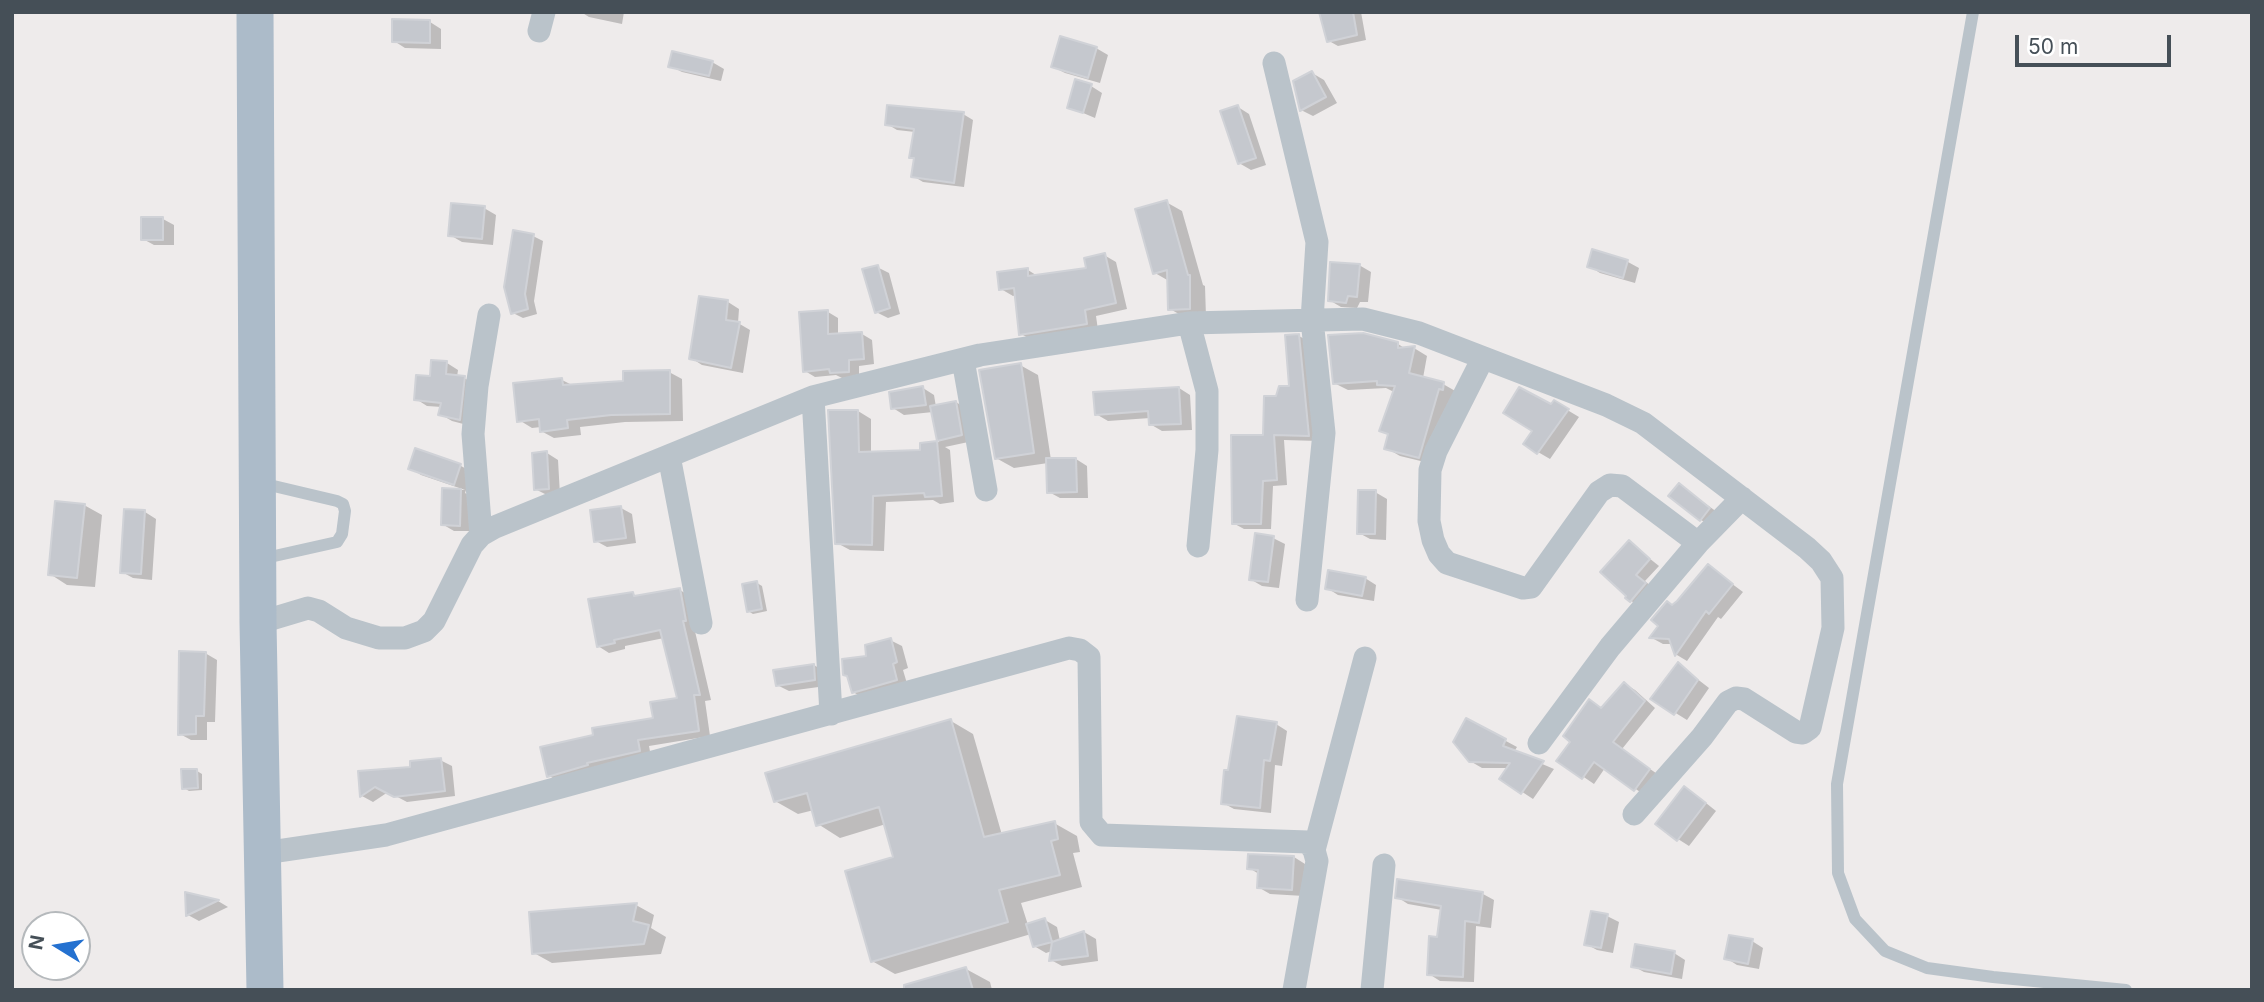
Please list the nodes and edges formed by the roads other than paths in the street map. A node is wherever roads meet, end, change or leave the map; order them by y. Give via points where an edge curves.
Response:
1 (255, 12) edge
2 (1973, 12) edge
3 (1274, 64) dead end
4 (489, 315) dead end
5 (1312, 320) junction
6 (1189, 323) junction
7 (1483, 358) junction
8 (963, 360) junction
9 (813, 397) junction
10 (669, 456) junction
11 (257, 482) junction
12 (986, 490) dead end
13 (1742, 498) junction
14 (481, 535) junction
15 (1698, 543) junction
16 (1198, 546) dead end
17 (257, 560) junction
18 (1307, 600) dead end
19 (258, 623) junction
20 (701, 623) dead end
21 (1365, 658) dead end
22 (831, 715) junction
23 (1539, 743) dead end
24 (1634, 814) dead end
25 (1314, 850) junction
26 (264, 853) junction
27 (1384, 865) dead end
28 (265, 990) edge
29 (1294, 990) edge
30 (1372, 990) edge
31 (2126, 990) edge

1 - 11 main road
2 - 31 lane via 1837,785 1838,873 1855,919 1877,943 1927,968
3 - 5 street via 1317,242
4 - 14 street via 473,434
5 - 6 street
5 - 7 street via 1382,323
5 - 18 street via 1324,433
6 - 8 street
6 - 16 street via 1207,391
7 - 13 street via 1606,404 1643,423
7 - 15 street via 1430,470 1431,531 1447,563 1531,587 1599,492 1610,485 1622,486
8 - 9 street
8 - 12 street
9 - 10 street
9 - 22 street
10 - 14 street
10 - 20 street
11 - 17 main road
11 - 17 lane via 337,501 345,511 337,542
13 - 15 street
13 - 24 street via 1807,548 1832,578 1833,628 1811,728 1796,732 1736,698
14 - 19 street via 424,631 405,638 379,638 346,628 308,608
15 - 23 street via 1610,647
17 - 19 main road
19 - 26 main road
21 - 25 street
22 - 25 street via 1056,650 1080,650 1089,657 1091,822 1102,835 1308,842
22 - 26 street via 386,835
25 - 29 street via 1317,861
26 - 28 main road
27 - 30 street

